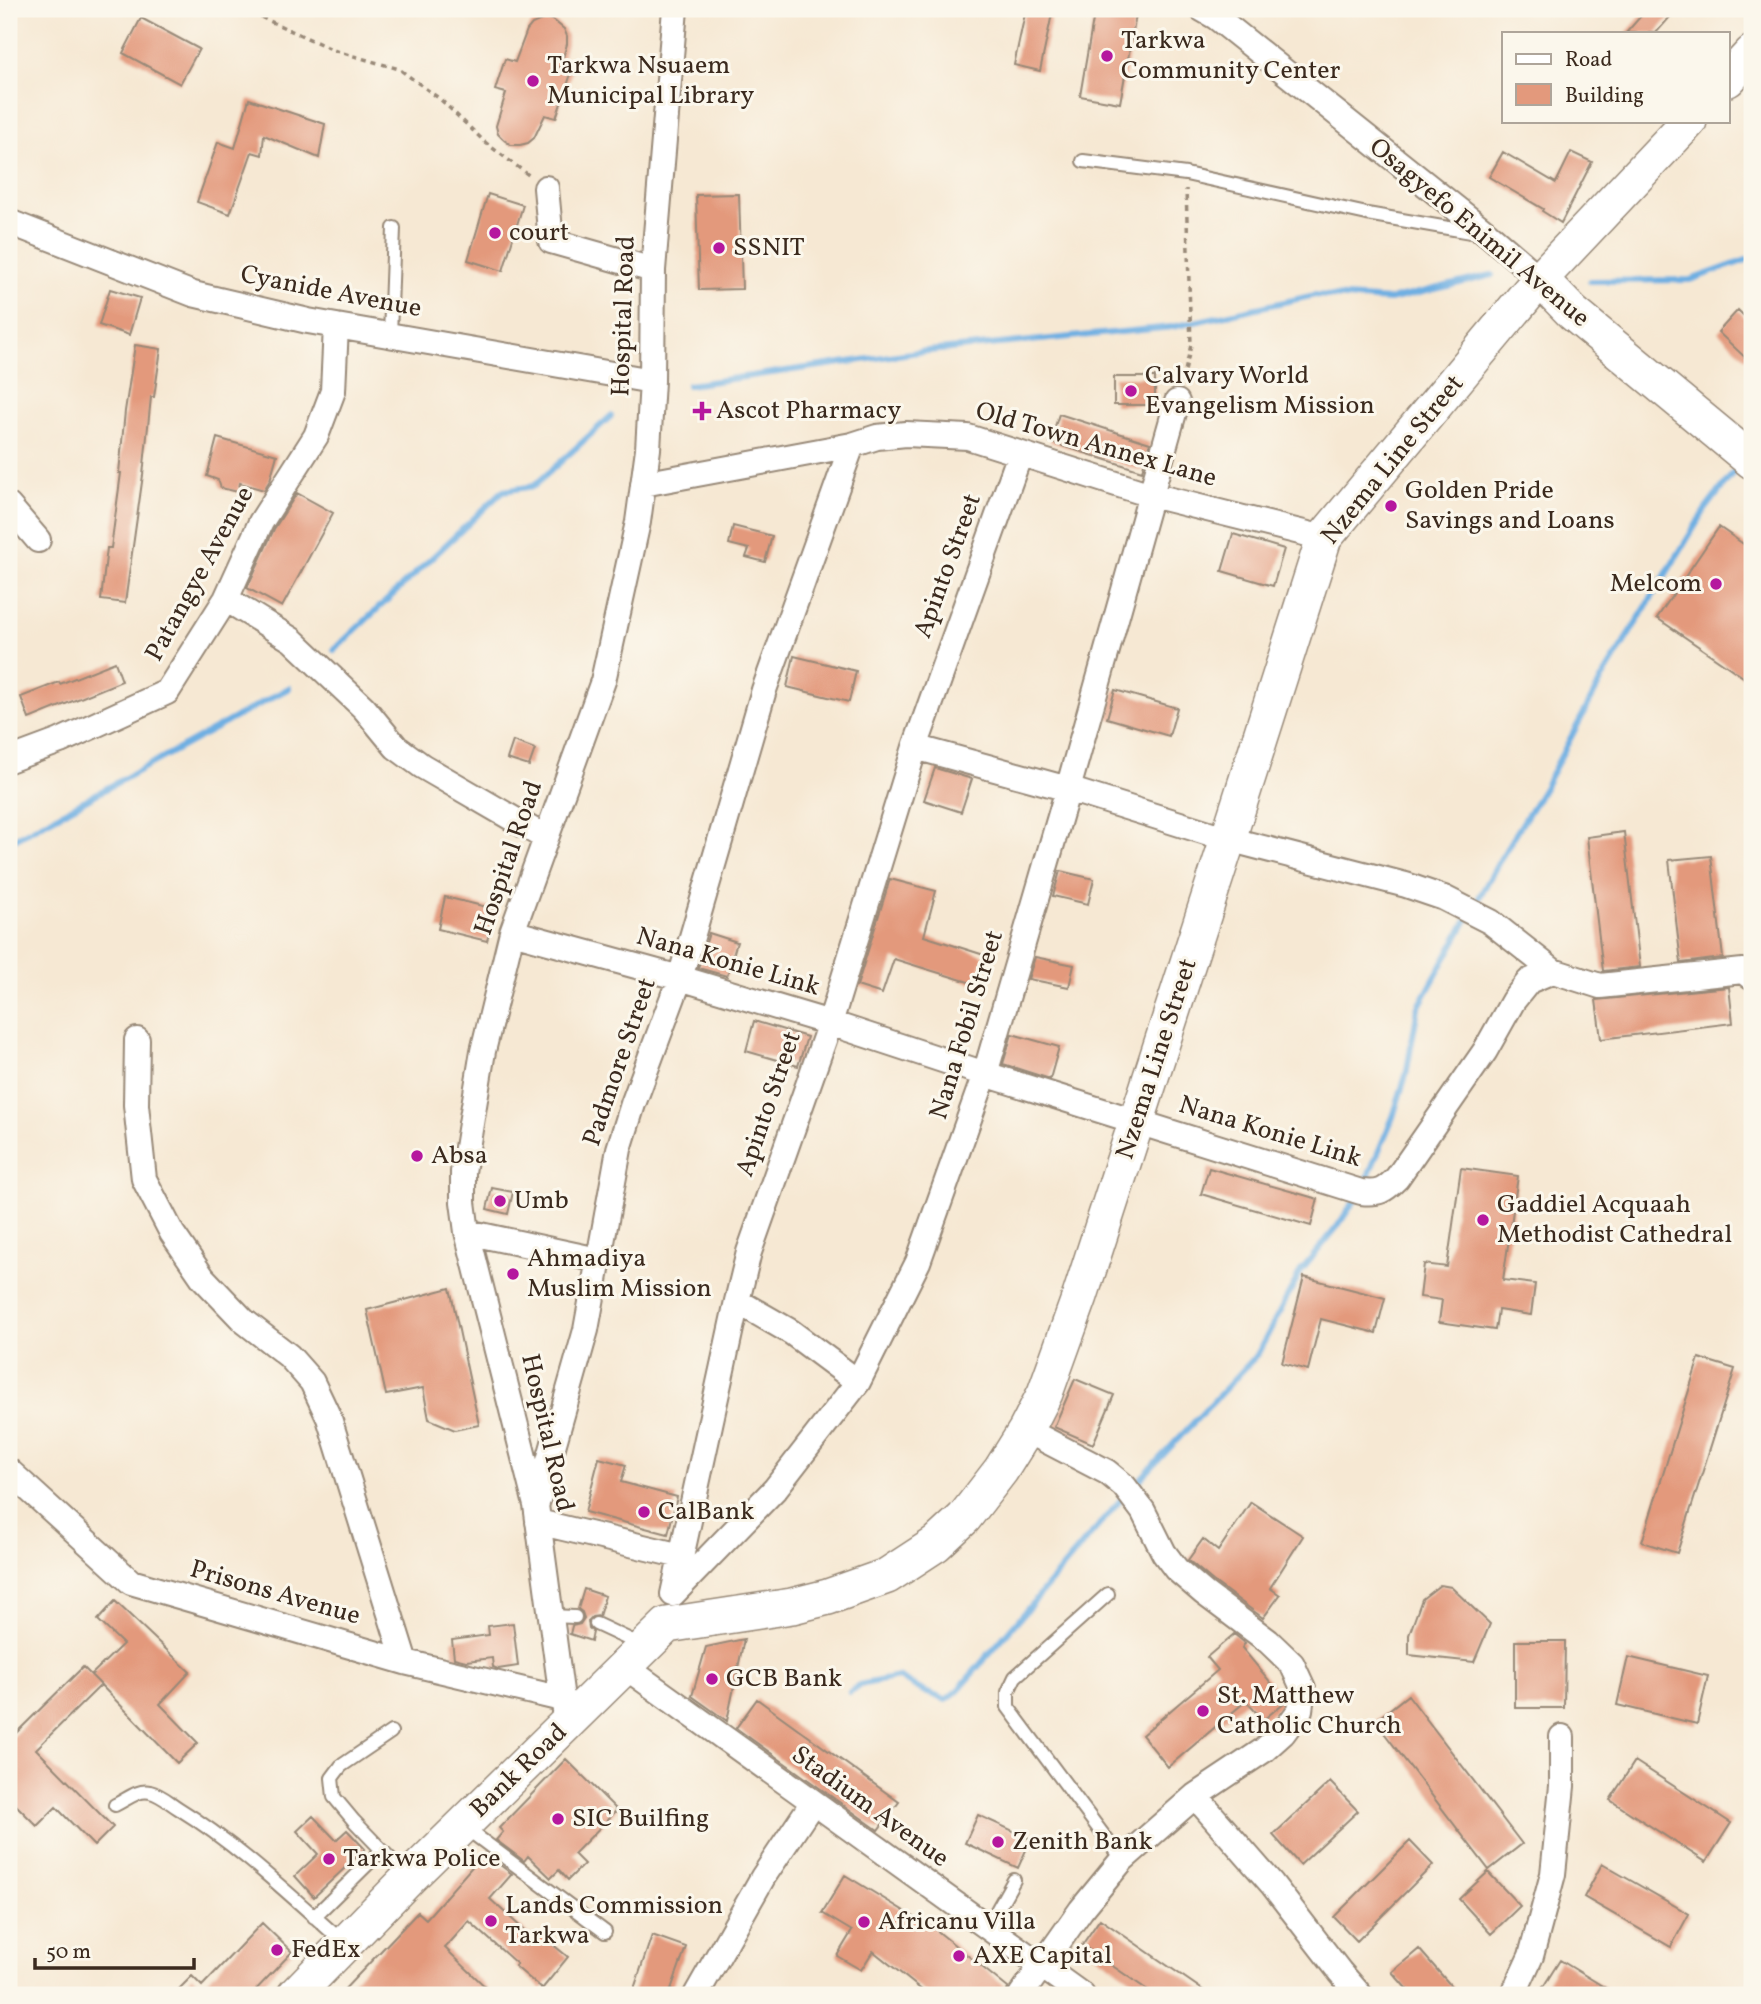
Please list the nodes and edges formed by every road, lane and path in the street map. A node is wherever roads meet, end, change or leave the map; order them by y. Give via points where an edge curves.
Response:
1 (243, 9) edge
2 (675, 9) edge
3 (1202, 9) edge
4 (1752, 53) edge
5 (1730, 77) edge
6 (1688, 122) edge
7 (1083, 161) dead end
8 (1186, 174) junction
9 (545, 188) joint
10 (9, 222) edge
11 (394, 228) dead end
12 (1488, 234) junction
13 (653, 270) junction
14 (1540, 279) junction
15 (336, 326) junction
16 (390, 335) junction
17 (652, 381) junction
18 (1177, 402) joint
19 (852, 445) junction
20 (1020, 454) junction
21 (1752, 461) edge
22 (643, 484) junction
23 (1150, 495) junction
24 (9, 506) edge
25 (1324, 538) junction
26 (38, 540) dead end
27 (226, 599) junction
28 (915, 747) junction
29 (9, 760) edge
30 (1069, 789) junction
31 (546, 838) junction
32 (1228, 839) junction
33 (512, 932) junction
34 (1553, 971) junction
35 (680, 978) junction
36 (1752, 978) edge
37 (830, 1023) junction
38 (137, 1040) dead end
39 (985, 1074) junction
40 (1136, 1122) junction
41 (467, 1232) junction
42 (598, 1260) junction
43 (737, 1301) junction
44 (858, 1382) junction
45 (1026, 1430) junction
46 (9, 1471) edge
47 (537, 1513) junction
48 (681, 1556) junction
49 (1108, 1594) dead end
50 (551, 1616) junction
51 (575, 1617) dead end
52 (596, 1624) dead end
53 (652, 1633) junction
54 (405, 1662) junction
55 (565, 1711) junction
56 (391, 1732) dead end
57 (1562, 1737) dead end
58 (1195, 1796) junction
59 (813, 1802) junction
60 (115, 1805) dead end
61 (463, 1826) junction
62 (382, 1850) junction
63 (1122, 1860) junction
64 (410, 1878) junction
65 (1014, 1880) dead end
66 (314, 1917) junction
67 (987, 1928) junction
68 (605, 1932) dead end
69 (345, 1945) junction
70 (1042, 1967) junction
71 (295, 1995) edge
72 (696, 1995) edge
73 (1021, 1995) edge
74 (1082, 1995) edge
75 (1360, 1995) edge
76 (1513, 1995) edge

1 - 9 path via 336,51 399,69
2 - 13 street, Hospital Road
3 - 12 street, Osagyefo Enimil Avenue
4 - 5 street
6 - 14 street, Nzema Line Street
7 - 8 lane
8 - 12 lane via 1367,214
8 - 18 path via 1191,345
9 - 13 street via 551,241
10 - 15 street, Cyanide Avenue via 193,294
11 - 16 lane
12 - 14 street, Osagyefo Enimil Avenue
13 - 17 street, Hospital Road
14 - 21 street, Osagyefo Enimil Avenue via 1573,313
14 - 25 street, Nzema Line Street
15 - 16 street, Cyanide Avenue
15 - 27 street, Patangye Avenue via 333,391 316,436 261,522
16 - 17 street, Cyanide Avenue
17 - 22 street, Hospital Road
18 - 23 street, Nana Fobil Street
19 - 20 street, Old Town Annex Lane via 877,437 936,434 968,437
19 - 22 street, Old Town Annex Lane
19 - 35 street, Padmore Street via 764,690
20 - 23 street, Old Town Annex Lane
20 - 28 street, Apinto Street
22 - 31 street, Hospital Road via 603,681
23 - 25 street, Old Town Annex Lane
23 - 30 street, Nana Fobil Street
24 - 26 street
25 - 32 street, Nzema Line Street
27 - 29 street, Patangye Avenue via 167,692
27 - 31 street via 292,640 364,708 396,747
28 - 30 street
28 - 37 street, Apinto Street
30 - 32 street
30 - 39 street, Nana Fobil Street
31 - 33 street, Hospital Road
32 - 34 street via 1444,898 1490,922
32 - 40 street, Nzema Line Street
33 - 35 street, Nana Konie Link
33 - 41 street, Hospital Road via 483,1051 463,1172
34 - 36 street via 1600,986 1743,971
34 - 40 street, Nana Konie Link via 1529,981 1513,1001 1485,1051 1385,1190 1361,1192
35 - 37 street, Nana Konie Link
35 - 42 street, Padmore Street via 619,1149
37 - 39 street, Nana Konie Link
37 - 43 street, Apinto Street via 749,1252
38 - 54 street via 136,1105 144,1180 203,1278 313,1382 329,1418
39 - 40 street, Nana Konie Link
39 - 44 street, Nana Fobil Street via 918,1262
40 - 45 street, Nzema Line Street via 1080,1296 1045,1393
41 - 42 street
41 - 47 street, Hospital Road
42 - 47 street, Padmore Street via 586,1331
43 - 44 street via 791,1332
43 - 48 street, Apinto Street
44 - 53 street, Nana Fobil Street via 775,1489
45 - 53 street, Nzema Line Street via 964,1518 936,1544 887,1576 792,1606
45 - 58 street via 1107,1472 1124,1486 1176,1569 1268,1641 1299,1676 1303,1688 1300,1710 1283,1733
46 - 54 street, Prisons Avenue via 131,1582
47 - 48 street
47 - 50 street, Hospital Road
48 - 53 street, Apinto Street
49 - 63 lane via 1015,1677 1008,1707
50 - 51 lane
50 - 55 street, Hospital Road
52 - 53 lane
53 - 55 street, Bank Road
53 - 59 street, Stadium Avenue
54 - 55 street, Prisons Avenue
55 - 61 street, Bank Road
56 - 62 lane via 341,1766 332,1778 334,1797
57 - 76 street via 1563,1786 1553,1874 1531,1956
58 - 63 street
58 - 75 street
59 - 67 street, Stadium Avenue
59 - 72 street via 762,1877
60 - 66 lane via 139,1792 161,1797 197,1819
61 - 64 street, Bank Road
61 - 68 lane
62 - 64 lane
62 - 66 lane
63 - 70 street
64 - 69 street, Bank Road
65 - 67 lane
66 - 69 lane
67 - 70 street, Stadium Avenue
69 - 71 street, Bank Road
70 - 73 street
70 - 74 street, Stadium Avenue

